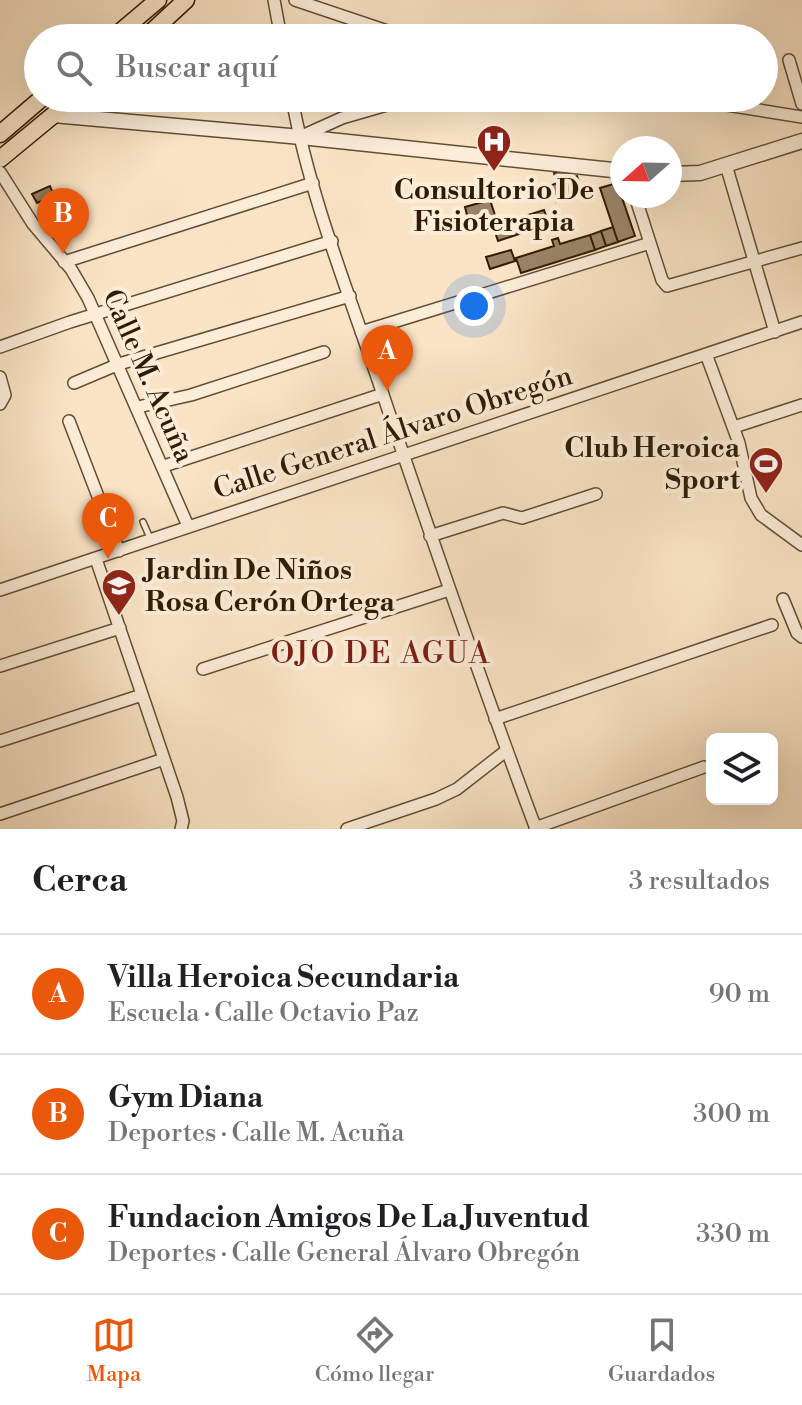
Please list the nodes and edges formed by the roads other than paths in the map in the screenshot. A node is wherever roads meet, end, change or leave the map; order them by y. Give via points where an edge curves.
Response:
1 (158, 0) edge
2 (186, 0) edge
3 (274, 0) edge
4 (295, 0) edge
5 (130, 24) edge
6 (160, 24) edge
7 (278, 24) edge
8 (366, 24) edge
9 (789, 60) dead end
10 (802, 104) edge
11 (24, 112) edge
12 (57, 112) edge
13 (295, 112) edge
14 (363, 112) edge
15 (771, 112) edge
16 (53, 115) junction
17 (802, 117) edge
18 (3, 128) edge
19 (301, 137) junction
20 (802, 141) edge
21 (0, 159) edge
22 (726, 165) junction
23 (610, 170) edge
24 (0, 172) edge
25 (682, 174) edge
26 (313, 183) junction
27 (639, 208) edge
28 (332, 241) junction
29 (650, 243) junction
30 (802, 248) edge
31 (64, 262) junction
32 (753, 262) junction
33 (350, 296) junction
34 (95, 315) junction
35 (802, 322) edge
36 (361, 332) junction
37 (775, 332) junction
38 (0, 347) edge
39 (324, 352) dead end
40 (706, 354) junction
41 (119, 364) junction
42 (0, 377) edge
43 (74, 383) dead end
44 (383, 394) junction
45 (0, 404) edge
46 (802, 405) edge
47 (138, 407) junction
48 (69, 421) dead end
49 (734, 427) junction
50 (403, 454) junction
51 (164, 466) junction
52 (596, 494) dead end
53 (143, 522) dead end
54 (188, 526) junction
55 (430, 536) junction
56 (150, 539) junction
57 (802, 545) edge
58 (119, 551) junction
59 (96, 559) junction
60 (0, 590) edge
61 (449, 590) junction
62 (783, 599) dead end
63 (772, 625) dead end
64 (120, 628) junction
65 (802, 637) edge
66 (0, 666) edge
67 (203, 669) dead end
68 (142, 695) junction
69 (495, 719) junction
70 (0, 741) edge
71 (507, 750) junction
72 (164, 759) junction
73 (704, 767) dead end
74 (0, 814) edge
75 (536, 828) edge
76 (181, 829) edge
77 (347, 829) edge

1 - 5 main road
2 - 6 main road
3 - 7 street
4 - 8 street
9 - 10 street
11 - 18 main road
12 - 16 main road
13 - 19 street
14 - 19 street
15 - 17 street
16 - 19 street
16 - 21 main road
19 - 23 street
19 - 26 street
20 - 22 street
22 - 25 street
22 - 32 street
24 - 31 street, Calle M. Acuña
26 - 28 street
26 - 31 street
27 - 29 street
28 - 33 street
28 - 34 street
29 - 32 street via 667,286
29 - 36 street
30 - 32 street
31 - 34 street, Calle M. Acuña
32 - 37 street
33 - 36 street
33 - 41 street
34 - 38 street
34 - 41 street, Calle M. Acuña
35 - 37 street, Calle General Álvaro Obregón
36 - 44 street
37 - 40 street, Calle General Álvaro Obregón
39 - 47 street
40 - 49 street
40 - 50 street, Calle General Álvaro Obregón
41 - 43 street
41 - 47 street, Calle M. Acuña
42 - 45 street via 5,395
44 - 50 street
44 - 51 street
46 - 49 street
47 - 51 street, Calle M. Acuña
48 - 58 street
49 - 57 street via 751,498 761,515
50 - 54 street, Calle General Álvaro Obregón
50 - 55 street
51 - 54 street, Calle M. Acuña
52 - 55 street via 522,518 503,513
53 - 56 lane
54 - 56 street, Calle General Álvaro Obregón
55 - 61 street
56 - 58 street, Calle General Álvaro Obregón
58 - 59 street, Calle General Álvaro Obregón
59 - 60 street, Calle General Álvaro Obregón
59 - 64 street
61 - 67 street
61 - 69 street
62 - 65 street
63 - 69 street
64 - 66 street
64 - 68 street
68 - 70 street
68 - 72 street
69 - 71 street
71 - 75 street
71 - 77 street via 447,794
72 - 74 street
72 - 76 street via 181,811
73 - 75 street

